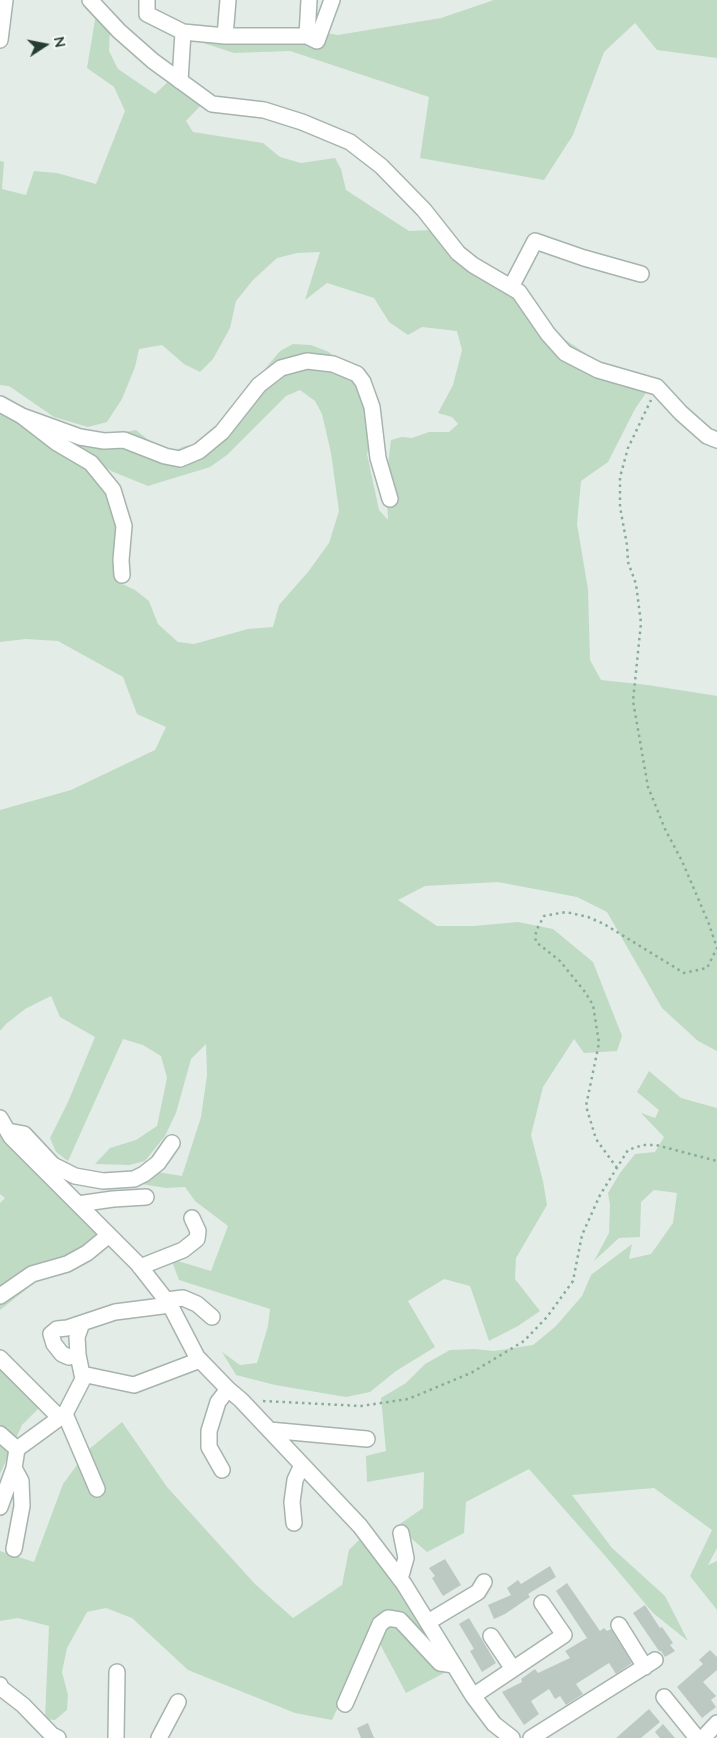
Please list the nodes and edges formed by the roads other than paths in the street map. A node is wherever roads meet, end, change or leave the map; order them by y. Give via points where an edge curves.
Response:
1 (5, 0) edge
2 (90, 0) edge
3 (147, 0) edge
4 (228, 0) edge
5 (310, 0) edge
6 (332, 0) edge
7 (183, 32) junction
8 (225, 36) junction
9 (307, 36) junction
10 (0, 40) edge
11 (180, 81) junction
12 (641, 274) dead end
13 (511, 287) junction
14 (0, 404) edge
15 (22, 416) junction
16 (717, 440) edge
17 (390, 499) dead end
18 (122, 575) dead end
19 (0, 1118) edge
20 (8, 1131) junction
21 (172, 1143) dead end
22 (146, 1197) dead end
23 (78, 1204) junction
24 (192, 1218) dead end
25 (109, 1235) junction
26 (140, 1267) junction
27 (0, 1296) edge
28 (168, 1303) junction
29 (212, 1317) dead end
30 (82, 1323) junction
31 (78, 1355) junction
32 (0, 1358) edge
33 (200, 1360) junction
34 (82, 1374) junction
35 (228, 1388) junction
36 (62, 1416) junction
37 (269, 1430) junction
38 (0, 1434) edge
39 (367, 1439) dead end
40 (17, 1449) junction
41 (302, 1464) junction
42 (222, 1470) dead end
43 (23, 1478) junction
44 (97, 1489) dead end
45 (0, 1507) edge
46 (294, 1523) dead end
47 (401, 1533) dead end
48 (14, 1549) dead end
49 (400, 1579) junction
50 (484, 1582) dead end
51 (542, 1603) dead end
52 (428, 1622) junction
53 (619, 1624) dead end
54 (491, 1636) dead end
55 (454, 1665) junction
56 (513, 1669) junction
57 (117, 1672) dead end
58 (0, 1685) edge
59 (473, 1696) junction
60 (664, 1697) dead end
61 (178, 1702) dead end
62 (345, 1704) dead end
63 (717, 1723) edge
64 (58, 1738) edge
65 (116, 1738) edge
66 (158, 1738) edge
67 (512, 1738) edge
68 (531, 1738) edge
69 (697, 1738) edge
70 (704, 1738) edge

1 - 10 street
2 - 11 street via 119,31
3 - 7 street via 147,14
4 - 8 street
5 - 9 street
6 - 9 street via 317,41
7 - 8 street
7 - 11 street
8 - 9 street
11 - 13 street via 212,104 264,110 350,142 381,166 424,210 458,253
12 - 13 street via 535,241
13 - 16 street via 519,292 565,353 598,370 657,386 681,413 707,436
14 - 15 street
15 - 17 street via 80,437 124,440 180,459 199,451 222,432 259,385 281,368 308,361 333,364 357,374 363,382 372,407 378,458
15 - 18 street via 90,463 113,490 124,526
19 - 20 street
20 - 21 street via 24,1134 53,1165 75,1176 103,1181 134,1179 144,1174 158,1163
20 - 23 street
22 - 23 street
23 - 25 street
24 - 26 street via 198,1231 197,1239 183,1250
25 - 26 street
25 - 27 street via 67,1264 32,1274
26 - 28 street
28 - 29 street via 183,1298 197,1304
28 - 30 street via 115,1312
28 - 33 street
30 - 31 street via 77,1337
30 - 31 street via 57,1329 51,1334 62,1354
31 - 34 street
32 - 36 street
33 - 34 street via 134,1385
33 - 35 street
34 - 36 street via 83,1378
35 - 37 street
35 - 42 street via 218,1402 209,1431 209,1447
36 - 40 street
36 - 44 street
37 - 39 street
37 - 41 street
38 - 40 street
40 - 43 street
41 - 46 street via 295,1480 292,1502
41 - 49 street via 360,1526
43 - 45 street
43 - 48 street via 22,1506
47 - 49 street via 406,1558
49 - 52 street
50 - 52 street via 478,1592
51 - 56 street via 564,1635
52 - 55 street
53 - 68 street via 650,1664
54 - 56 street
55 - 59 street
55 - 62 street via 440,1662 400,1620 388,1618 380,1624
56 - 59 street
57 - 65 street
58 - 64 street
59 - 67 street via 494,1724
60 - 69 street
61 - 66 street
63 - 70 street

